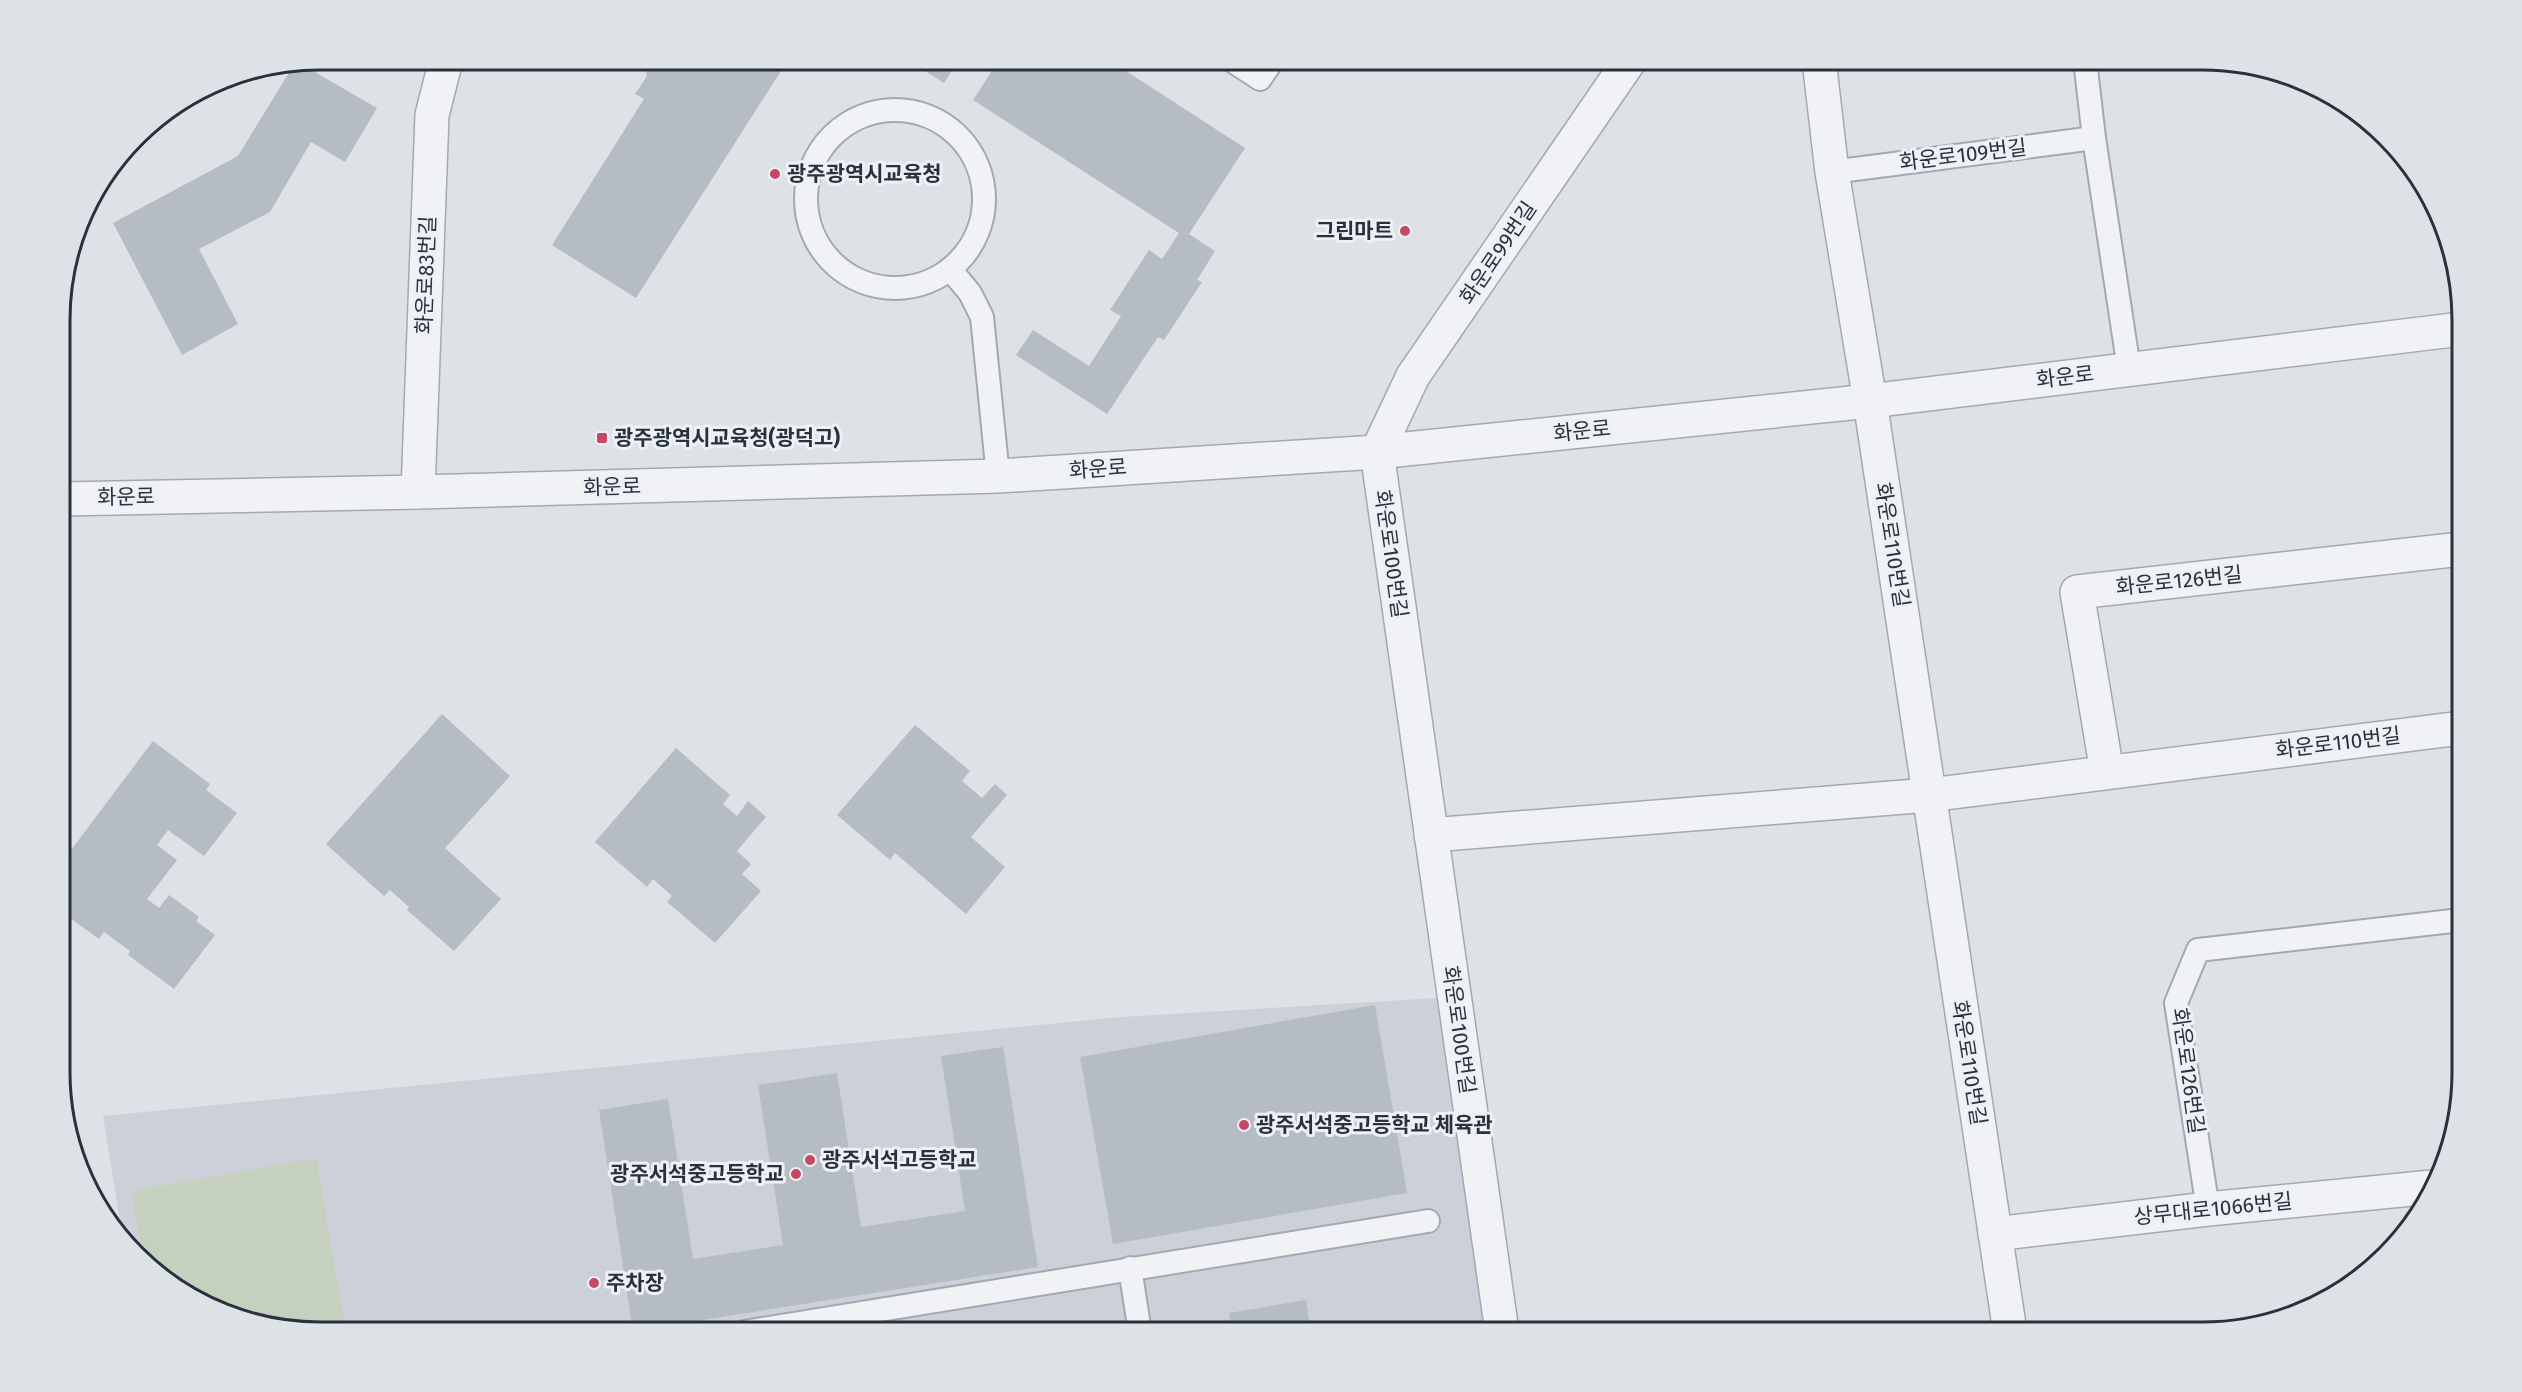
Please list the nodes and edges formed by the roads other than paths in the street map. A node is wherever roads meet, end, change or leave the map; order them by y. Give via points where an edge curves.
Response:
1 (443, 70) edge
2 (1246, 70) edge
3 (1266, 70) edge
4 (1623, 70) edge
5 (1820, 70) edge
6 (2086, 70) edge
7 (2094, 138) junction
8 (1832, 172) junction
9 (950, 269) junction
10 (2452, 330) edge
11 (2129, 369) junction
12 (1870, 401) junction
13 (1377, 452) junction
14 (998, 476) junction
15 (418, 492) junction
16 (70, 499) edge
17 (2452, 550) edge
18 (2452, 729) edge
19 (2107, 772) junction
20 (1929, 795) junction
21 (1431, 835) junction
22 (2452, 921) edge
23 (2423, 1187) edge
24 (2208, 1209) junction
25 (1428, 1221) dead end
26 (1995, 1234) junction
27 (1130, 1268) junction
28 (804, 1322) edge
29 (1138, 1322) edge
30 (1501, 1322) edge
31 (2008, 1322) edge

1 - 15 street, 화운로83번길 via 432,115
2 - 3 lane via 1260,79
4 - 13 street, 화운로99번길 via 1413,376
5 - 8 street
6 - 7 lane
7 - 8 lane, 화운로109번길
7 - 11 lane
8 - 12 street
9 - 9 lane via 971,246 982,218 984,188 975,158 957,134 932,117 903,109 873,112 845,124 823,145 811,168 806,202 817,243 846,274 877,287 912,286
9 - 14 lane via 970,293 982,317
10 - 11 street, 화운로
11 - 12 street, 화운로
12 - 13 street, 화운로
12 - 20 street, 화운로110번길
13 - 14 street, 화운로
13 - 21 street, 화운로100번길
14 - 15 street, 화운로
15 - 16 street, 화운로
17 - 19 street, 화운로126번길 via 2077,592
18 - 19 street, 화운로110번길
19 - 20 street, 화운로110번길
20 - 21 street
20 - 26 street, 화운로110번길
21 - 30 street, 화운로100번길
22 - 24 lane, 화운로126번길 via 2198,950 2176,1003
23 - 24 street, 상무대로1066번길
24 - 26 street, 상무대로1066번길
25 - 27 lane
26 - 31 street, 화운로110번길
27 - 28 lane
27 - 29 lane

